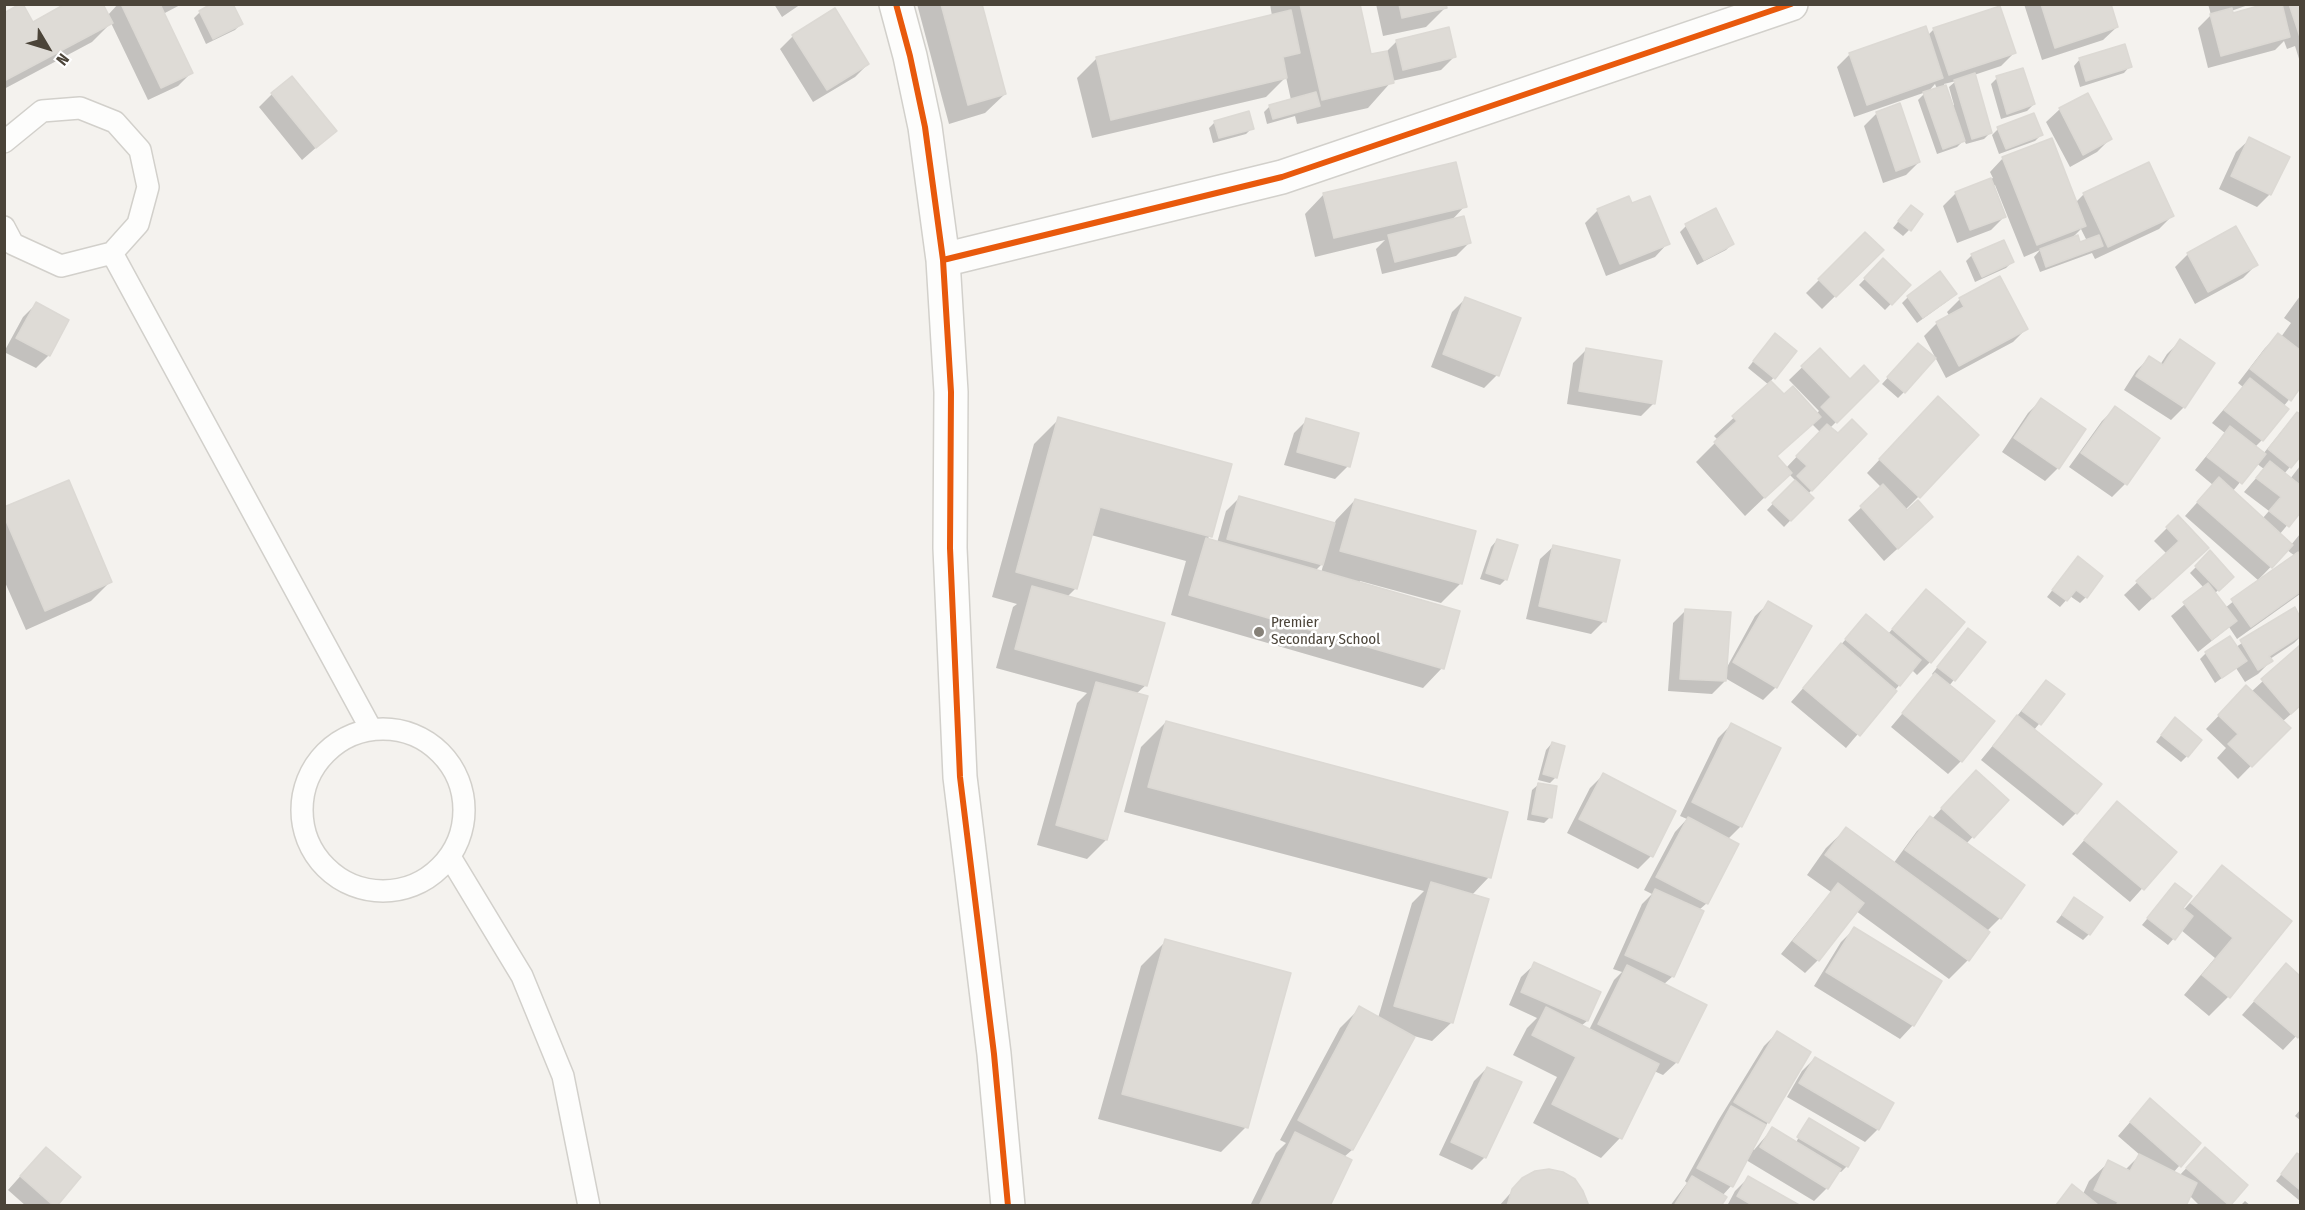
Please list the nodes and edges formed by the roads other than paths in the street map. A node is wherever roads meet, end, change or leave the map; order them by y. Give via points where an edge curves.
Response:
1 (896, 4) edge
2 (1791, 4) edge
3 (4, 142) edge
4 (4, 227) edge
5 (112, 253) junction
6 (943, 260) junction
7 (371, 729) junction
8 (450, 857) junction
9 (589, 1206) edge
10 (1008, 1206) edge

1 - 6 street via 925,127
2 - 6 street via 1282,177
3 - 5 lane via 42,111 80,108 115,122 140,150 148,188 138,224
4 - 5 lane via 13,244 61,266
5 - 7 lane
6 - 10 street via 951,392 950,548 960,777
7 - 8 lane via 403,730 431,743 453,766 464,807 463,829
7 - 8 lane via 344,738 321,756 306,780 301,809 306,837 324,867 354,887 389,892 423,882
8 - 9 lane via 522,976 563,1076

